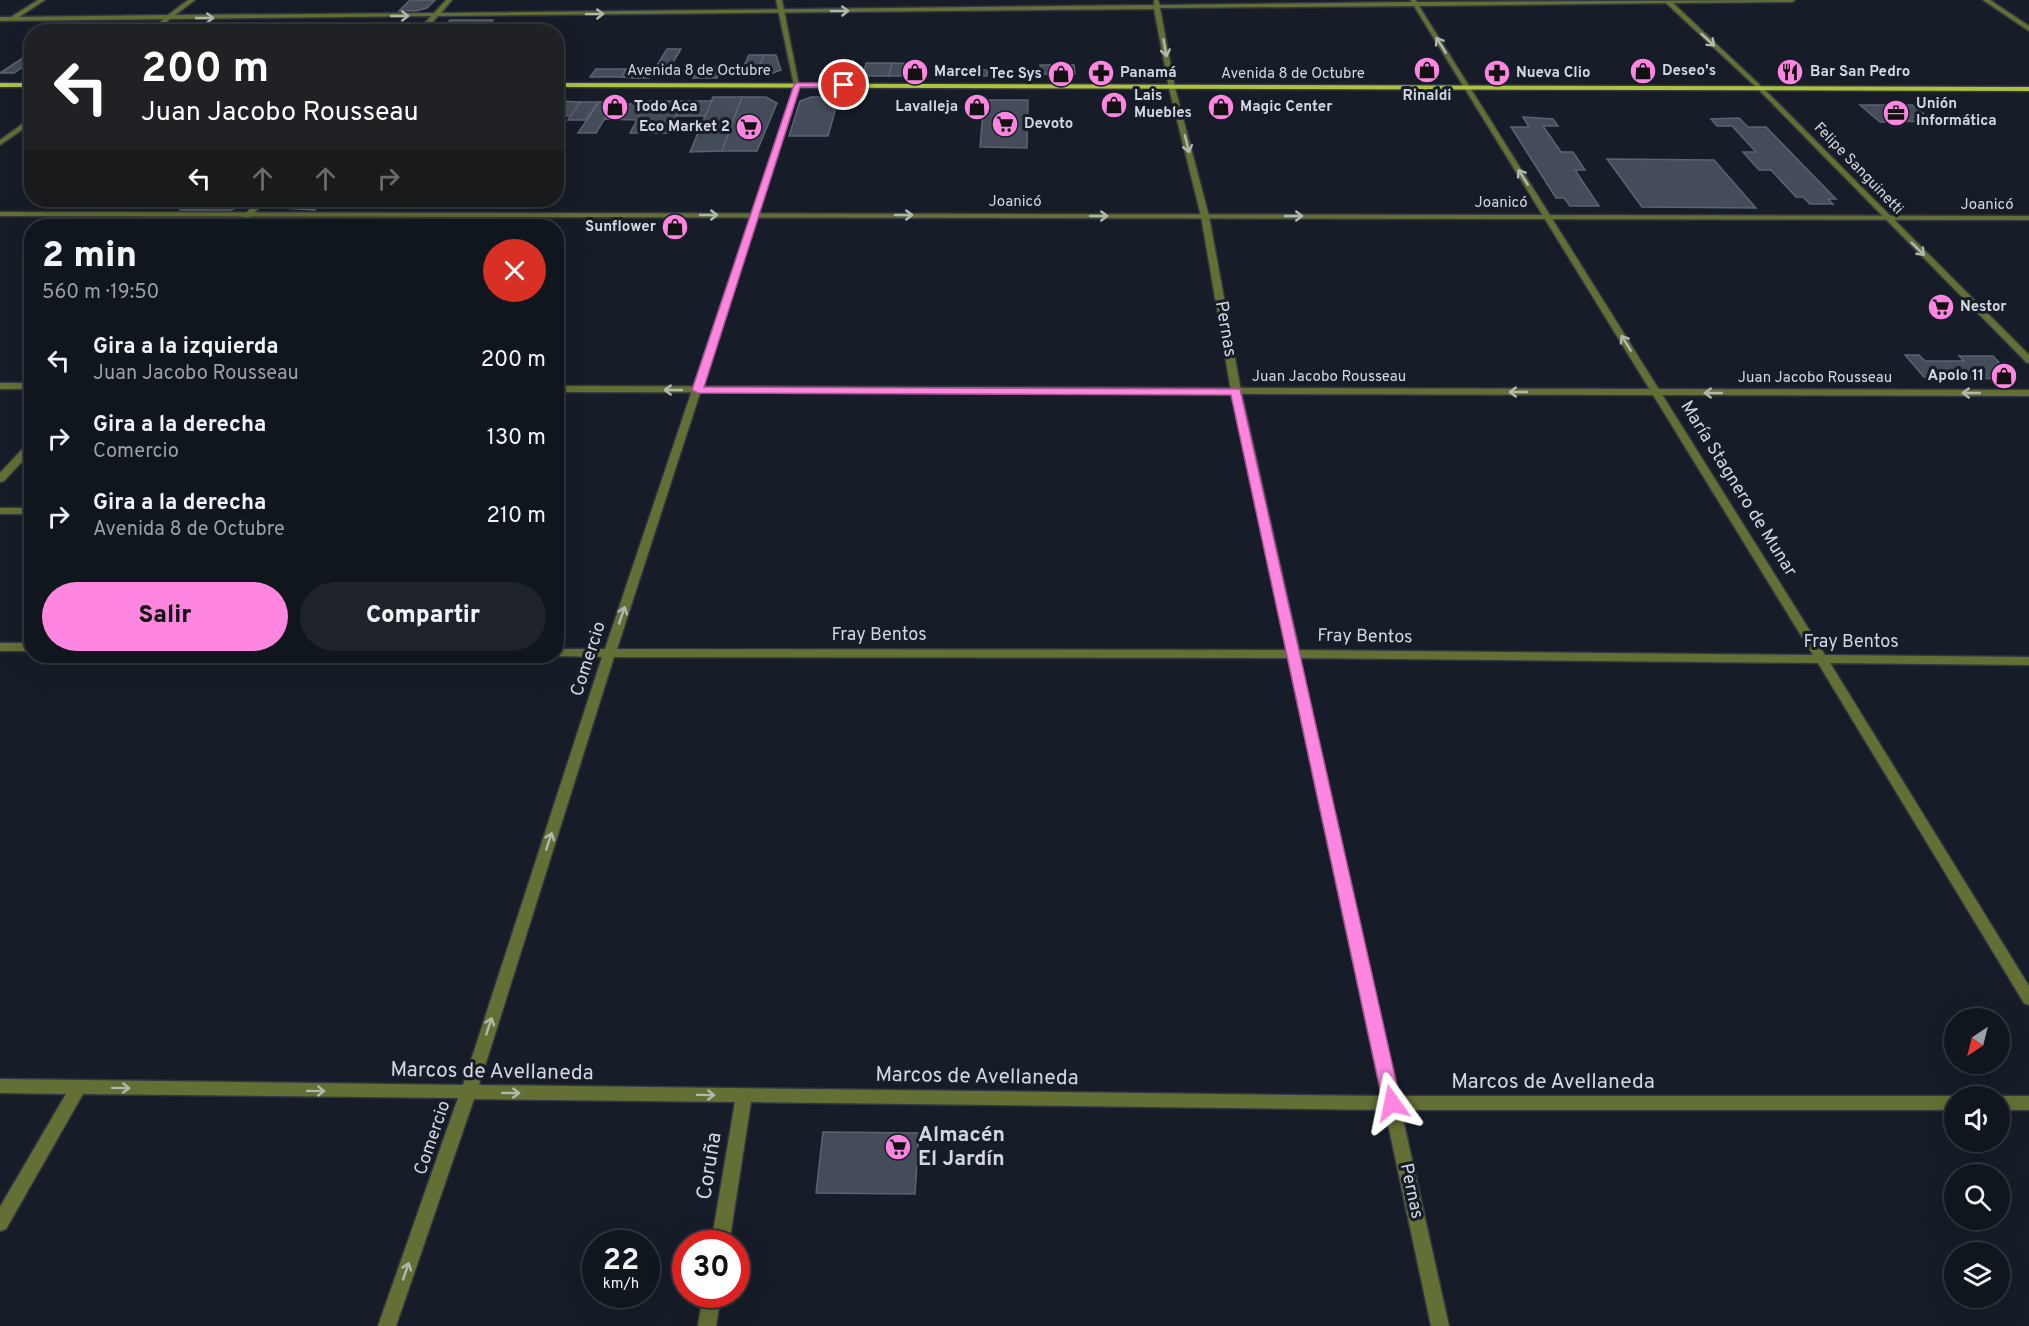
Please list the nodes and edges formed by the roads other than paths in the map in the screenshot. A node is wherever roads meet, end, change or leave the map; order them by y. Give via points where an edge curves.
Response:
1 (42, 0) edge
2 (192, 0) edge
3 (449, 0) edge
4 (779, 0) edge
5 (998, 0) edge
6 (1156, 0) edge
7 (1792, 0) edge
8 (1986, 0) edge
9 (1666, 1) edge
10 (1414, 2) edge
11 (1158, 8) junction
12 (1002, 9) junction
13 (782, 11) junction
14 (435, 16) junction
15 (168, 18) junction
16 (0, 19) edge
17 (11, 19) junction
18 (160, 24) edge
19 (428, 24) edge
20 (2029, 29) edge
21 (0, 84) edge
22 (24, 85) edge
23 (564, 85) edge
24 (797, 85) junction
25 (1466, 86) junction
26 (1759, 87) junction
27 (1172, 88) junction
28 (2029, 89) edge
29 (24, 125) edge
30 (0, 143) edge
31 (256, 207) edge
32 (0, 214) edge
33 (248, 215) junction
34 (755, 215) junction
35 (1205, 216) junction
36 (1548, 217) junction
37 (1887, 218) junction
38 (244, 219) edge
39 (2029, 219) edge
40 (2029, 360) edge
41 (0, 386) edge
42 (24, 386) edge
43 (564, 389) edge
44 (698, 390) junction
45 (1236, 391) junction
46 (1656, 393) junction
47 (2029, 393) edge
48 (24, 454) edge
49 (17, 461) junction
50 (24, 461) edge
51 (0, 479) edge
52 (0, 511) edge
53 (24, 512) edge
54 (0, 646) edge
55 (24, 647) edge
56 (564, 652) edge
57 (609, 653) junction
58 (1293, 654) junction
59 (1822, 660) junction
60 (2029, 660) edge
61 (2029, 999) edge
62 (0, 1086) edge
63 (78, 1087) junction
64 (468, 1093) junction
65 (744, 1096) junction
66 (1392, 1103) junction
67 (1944, 1103) edge
68 (2010, 1103) edge
69 (2029, 1103) edge
70 (0, 1223) edge
71 (722, 1230) edge
72 (710, 1308) edge
73 (387, 1326) edge
74 (707, 1326) edge
75 (1440, 1326) edge

1 - 17 street
2 - 15 street
3 - 14 street
4 - 13 street, Comercio
5 - 12 street
6 - 11 street, Pernas
7 - 9 street
8 - 20 street
9 - 10 street
9 -> 26 street, Felipe Sanguinetti
10 - 11 street
25 -> 10 street, María Stagnero de Munar
11 - 12 street
11 -> 27 street, Pernas
13 -> 12 street
14 -> 13 street
13 - 24 street, Comercio
15 -> 14 street
14 - 19 street
15 - 17 street
15 - 18 street
16 - 17 street
21 - 22 main road
23 - 24 main road, Avenida 8 de Octubre
24 - 27 main road, Avenida 8 de Octubre
24 - 34 street, Comercio
25 - 26 main road, Avenida 8 de Octubre
25 - 27 main road, Avenida 8 de Octubre
36 -> 25 street, María Stagnero de Munar
26 - 28 main road, Avenida 8 de Octubre
26 - 37 street, Felipe Sanguinetti
27 -> 35 street, Pernas
29 - 30 street
31 - 33 street
32 - 33 street, Joanicó
33 -> 34 street, Joanicó
33 - 38 street
34 -> 35 street, Joanicó
34 - 44 street, Comercio
35 -> 36 street, Joanicó
35 - 45 street, Pernas
36 - 37 street, Joanicó
46 -> 36 street, María Stagnero de Munar
37 - 39 street, Joanicó
37 -> 40 street, Felipe Sanguinetti
41 - 42 street
44 -> 43 street, Juan Jacobo Rousseau
44 - 45 street, Juan Jacobo Rousseau
57 -> 44 street, Comercio
46 -> 45 street, Juan Jacobo Rousseau
45 - 58 street, Pernas
47 -> 46 street, Juan Jacobo Rousseau
46 - 59 street, María Stagnero de Munar
48 - 49 street
49 - 50 street
49 - 51 street
52 - 53 street
54 - 55 street
56 - 57 street, Fray Bentos
57 - 58 street, Fray Bentos
64 -> 57 street, Comercio
58 - 59 street, Fray Bentos
58 - 66 street, Pernas
59 - 60 street, Fray Bentos
59 - 61 street, María Stagnero de Munar
62 - 63 street, Marcos de Avellaneda
63 -> 64 street, Marcos de Avellaneda
63 - 70 street
64 -> 65 street, Marcos de Avellaneda
73 -> 64 street, Comercio
65 - 66 street, Marcos de Avellaneda
65 - 71 street, Coruña
66 - 67 street, Marcos de Avellaneda
66 - 75 street, Pernas
68 - 69 street
72 - 74 street

